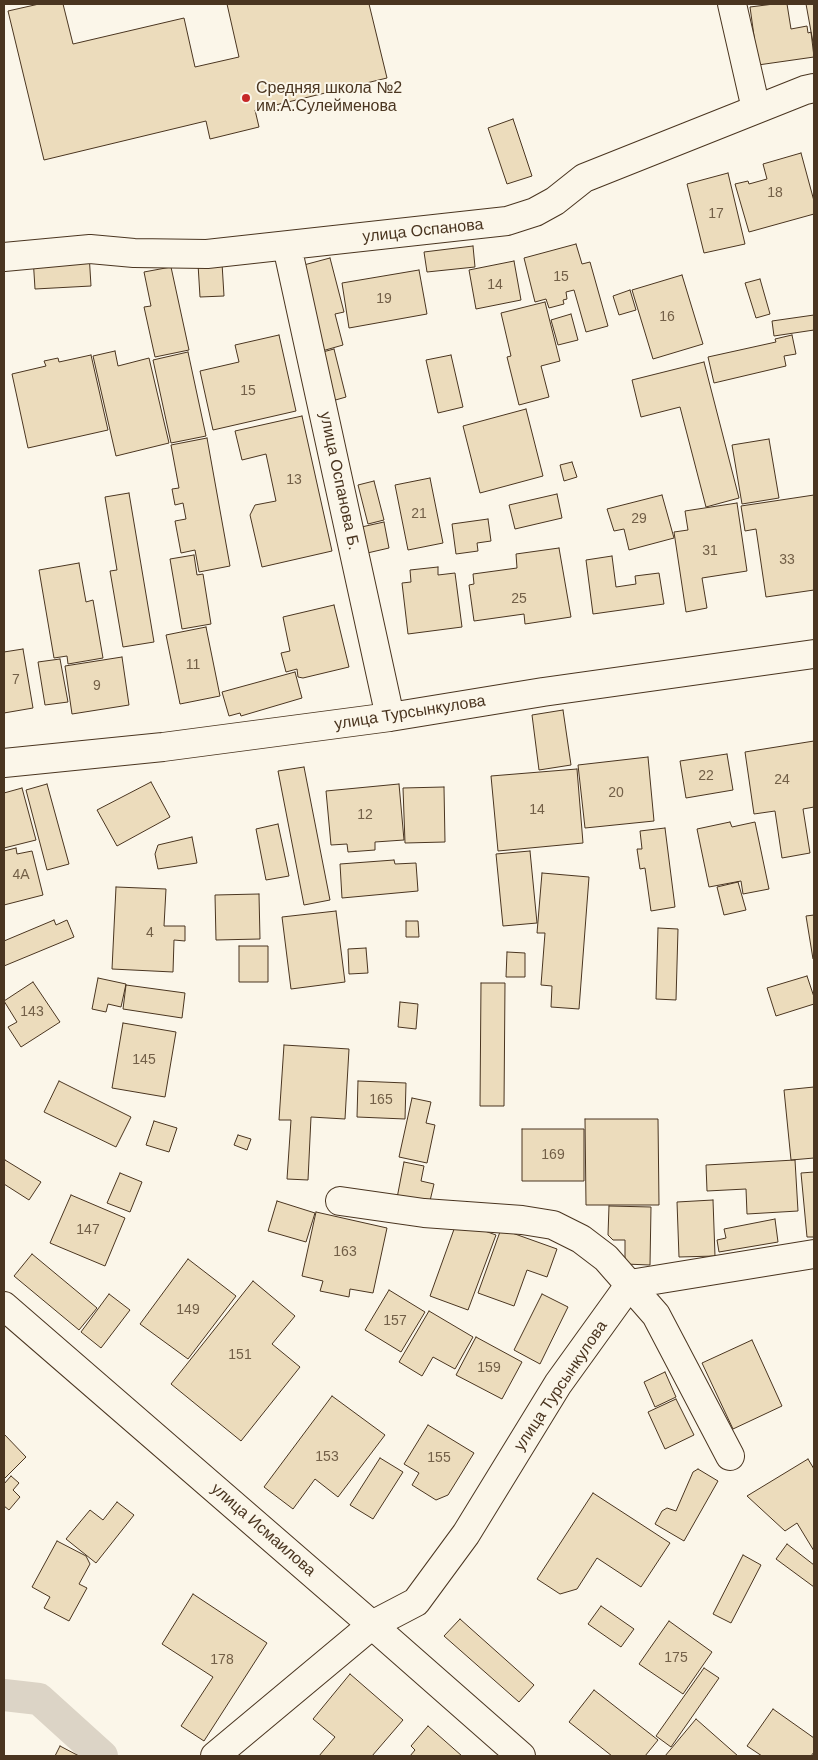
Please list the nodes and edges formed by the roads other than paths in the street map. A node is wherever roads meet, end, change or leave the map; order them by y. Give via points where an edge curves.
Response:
1 (732, 4) edge
2 (814, 88) edge
3 (756, 109) junction
4 (287, 246) junction
5 (4, 257) edge
6 (814, 654) edge
7 (390, 717) junction
8 (4, 763) edge
9 (340, 1201) dead end
10 (814, 1254) edge
11 (630, 1284) junction
12 (4, 1306) edge
13 (730, 1456) dead end
14 (372, 1625) junction
15 (215, 1756) edge
16 (520, 1756) edge

1 - 3 street
2 - 3 street, улица Оспанова
3 - 4 street, улица Оспанова via 584,178 556,201 507,222
4 - 5 street, улица Оспанова via 207,254 90,249
4 - 7 street, улица Оспанова Б.
6 - 7 street, улица Турсынкулова
7 - 8 street, улица Турсынкулова via 164,747
9 - 11 street via 424,1213 553,1225 581,1239 606,1258
10 - 11 street
11 - 13 street via 656,1315
11 - 14 street, улица Турсынкулова via 558,1384 466,1534 416,1602
12 - 14 street, улица Исмаилова
14 - 15 street, улица Турсынкулова
14 - 16 street, улица Исмаилова

